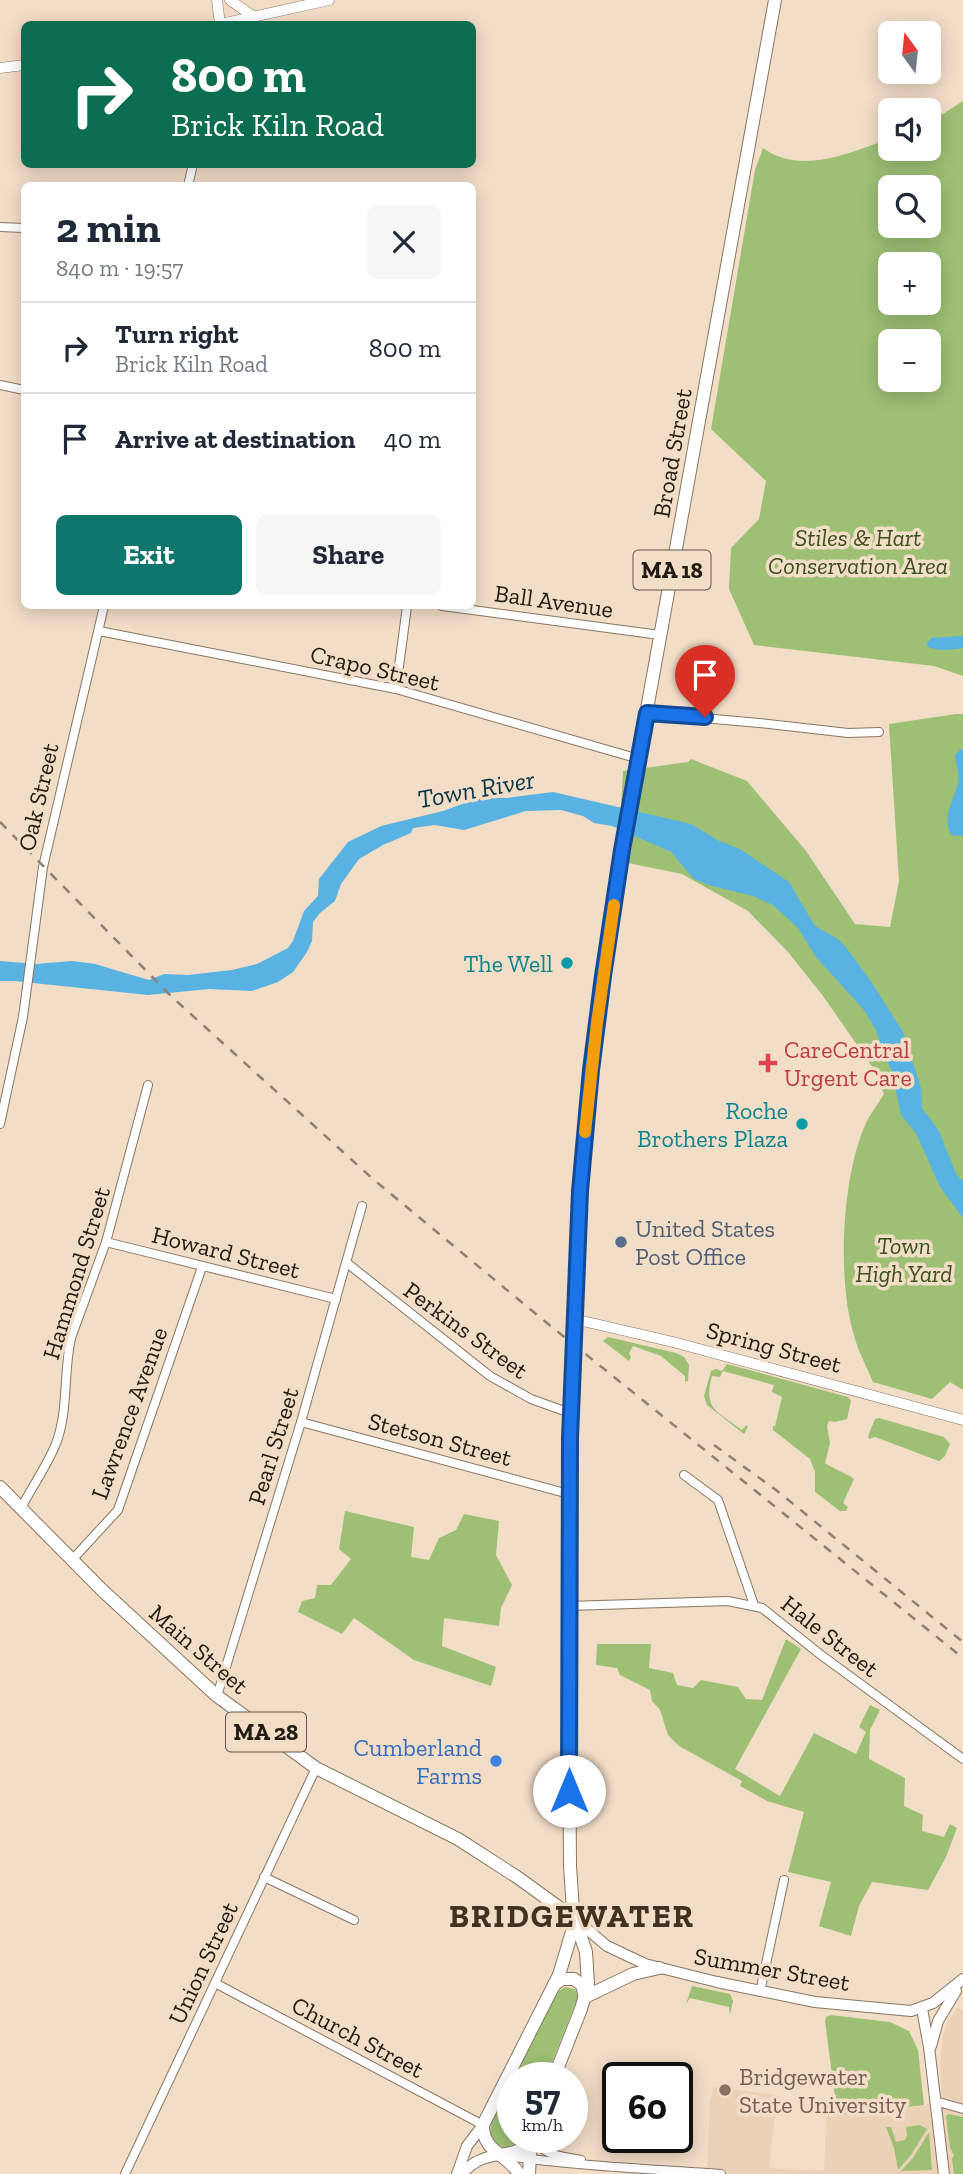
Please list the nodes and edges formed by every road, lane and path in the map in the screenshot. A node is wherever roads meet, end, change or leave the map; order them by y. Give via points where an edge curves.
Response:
1 (217, 0) edge
2 (230, 0) edge
3 (328, 0) edge
4 (775, 0) edge
5 (254, 17) junction
6 (220, 21) edge
7 (235, 21) edge
8 (21, 65) edge
9 (0, 68) edge
10 (0, 227) edge
11 (21, 228) edge
12 (0, 385) edge
13 (21, 389) edge
14 (103, 609) edge
15 (407, 609) edge
16 (465, 609) edge
17 (99, 631) junction
18 (660, 635) junction
19 (396, 689) junction
20 (647, 713) junction
21 (879, 732) dead end
22 (639, 759) junction
23 (148, 1085) dead end
24 (0, 1124) edge
25 (362, 1206) dead end
26 (106, 1242) junction
27 (347, 1264) junction
28 (202, 1267) junction
29 (336, 1300) junction
30 (574, 1319) junction
31 (570, 1413) junction
32 (963, 1420) edge
33 (301, 1422) junction
34 (684, 1475) dead end
35 (0, 1487) edge
36 (569, 1494) junction
37 (21, 1507) junction
38 (72, 1560) junction
39 (754, 1605) junction
40 (568, 1606) junction
41 (217, 1696) junction
42 (963, 1759) edge
43 (316, 1768) junction
44 (264, 1877) junction
45 (784, 1880) dead end
46 (575, 1919) junction
47 (354, 1920) dead end
48 (659, 1968) junction
49 (963, 1979) edge
50 (215, 1983) junction
51 (553, 1986) junction
52 (760, 1992) junction
53 (585, 1997) junction
54 (922, 2009) junction
55 (560, 2062) edge
56 (931, 2063) junction
57 (935, 2101) junction
58 (963, 2109) edge
59 (483, 2125) junction
60 (510, 2153) edge
61 (530, 2153) edge
62 (550, 2153) edge
63 (500, 2155) junction
64 (529, 2159) junction
65 (601, 2164) junction
66 (702, 2173) edge
67 (125, 2174) edge
68 (460, 2174) edge
69 (519, 2174) edge
70 (529, 2174) edge
71 (721, 2174) edge
72 (944, 2174) edge

1 - 6 street
2 - 5 street
3 - 5 street
4 - 18 main road, Broad Street / MA 18
5 - 7 street
8 - 9 street
10 - 11 street
12 - 13 street
14 - 17 street, Oak Street
15 - 19 street
16 - 18 street, Ball Avenue
17 - 19 street, Crapo Street
17 - 24 street, Oak Street via 43,867 13,1069
18 - 20 main road, Broad Street / MA 18
19 - 22 street, Crapo Street
20 - 21 street via 848,733
20 - 22 main road, Broad Street / MA 18
22 - 30 main road, Broad Street / MA 18 via 589,1087
23 - 26 street, Hammond Street
25 - 27 street, Pearl Street
26 - 28 street, Howard Street
26 - 37 street, Hammond Street via 69,1346 55,1445
27 - 29 street, Pearl Street
27 - 31 street, Perkins Street via 490,1377
28 - 29 street, Howard Street
28 - 38 street, Lawrence Avenue via 118,1510
29 - 33 street, Pearl Street
30 - 31 main road, Broad Street / MA 18
30 - 32 street, Spring Street
31 - 36 main road, Broad Street / MA 18
33 - 36 street, Stetson Street
33 - 41 street, Pearl Street
34 - 39 street via 718,1500
35 - 37 main road, Main Street / MA 28
36 - 40 main road, Broad Street / MA 18
37 - 38 main road, Main Street / MA 28
38 - 41 main road, Main Street / MA 28
39 - 40 street, Hale Street via 728,1601
39 - 42 street, Hale Street
40 - 46 main road, Broad Street / MA 18 via 570,1866
41 - 43 main road, Main Street / MA 28
43 - 44 street, Union Street
43 - 46 main road, Main Street / MA 28 via 458,1839
44 - 47 street
44 - 50 street, Union Street
45 - 52 street
46 - 48 main road, Summer Street via 613,1950
46 - 51 main road, MA 18
46 - 53 main road, MA 18 via 588,1962
48 - 52 main road, Summer Street
48 - 53 main road via 633,1974
49 - 54 main road
49 - 56 main road via 938,2021
50 - 59 street, Church Street
50 - 67 street, Union Street
51 - 53 main road via 562,1979 574,1979 582,1985
51 - 59 main road, MA 18
52 - 54 main road, Summer Street via 888,2010
53 - 55 main road, MA 18
54 - 56 main road
56 - 57 main road
57 - 58 street
57 - 72 main road
59 - 63 main road via 488,2143
59 - 68 main road via 467,2146
60 - 63 main road
61 - 64 main road
62 - 65 street
63 - 64 street
63 - 68 main road via 482,2158
63 - 69 main road
64 - 65 street
64 - 70 main road
65 - 66 street
66 - 71 street

